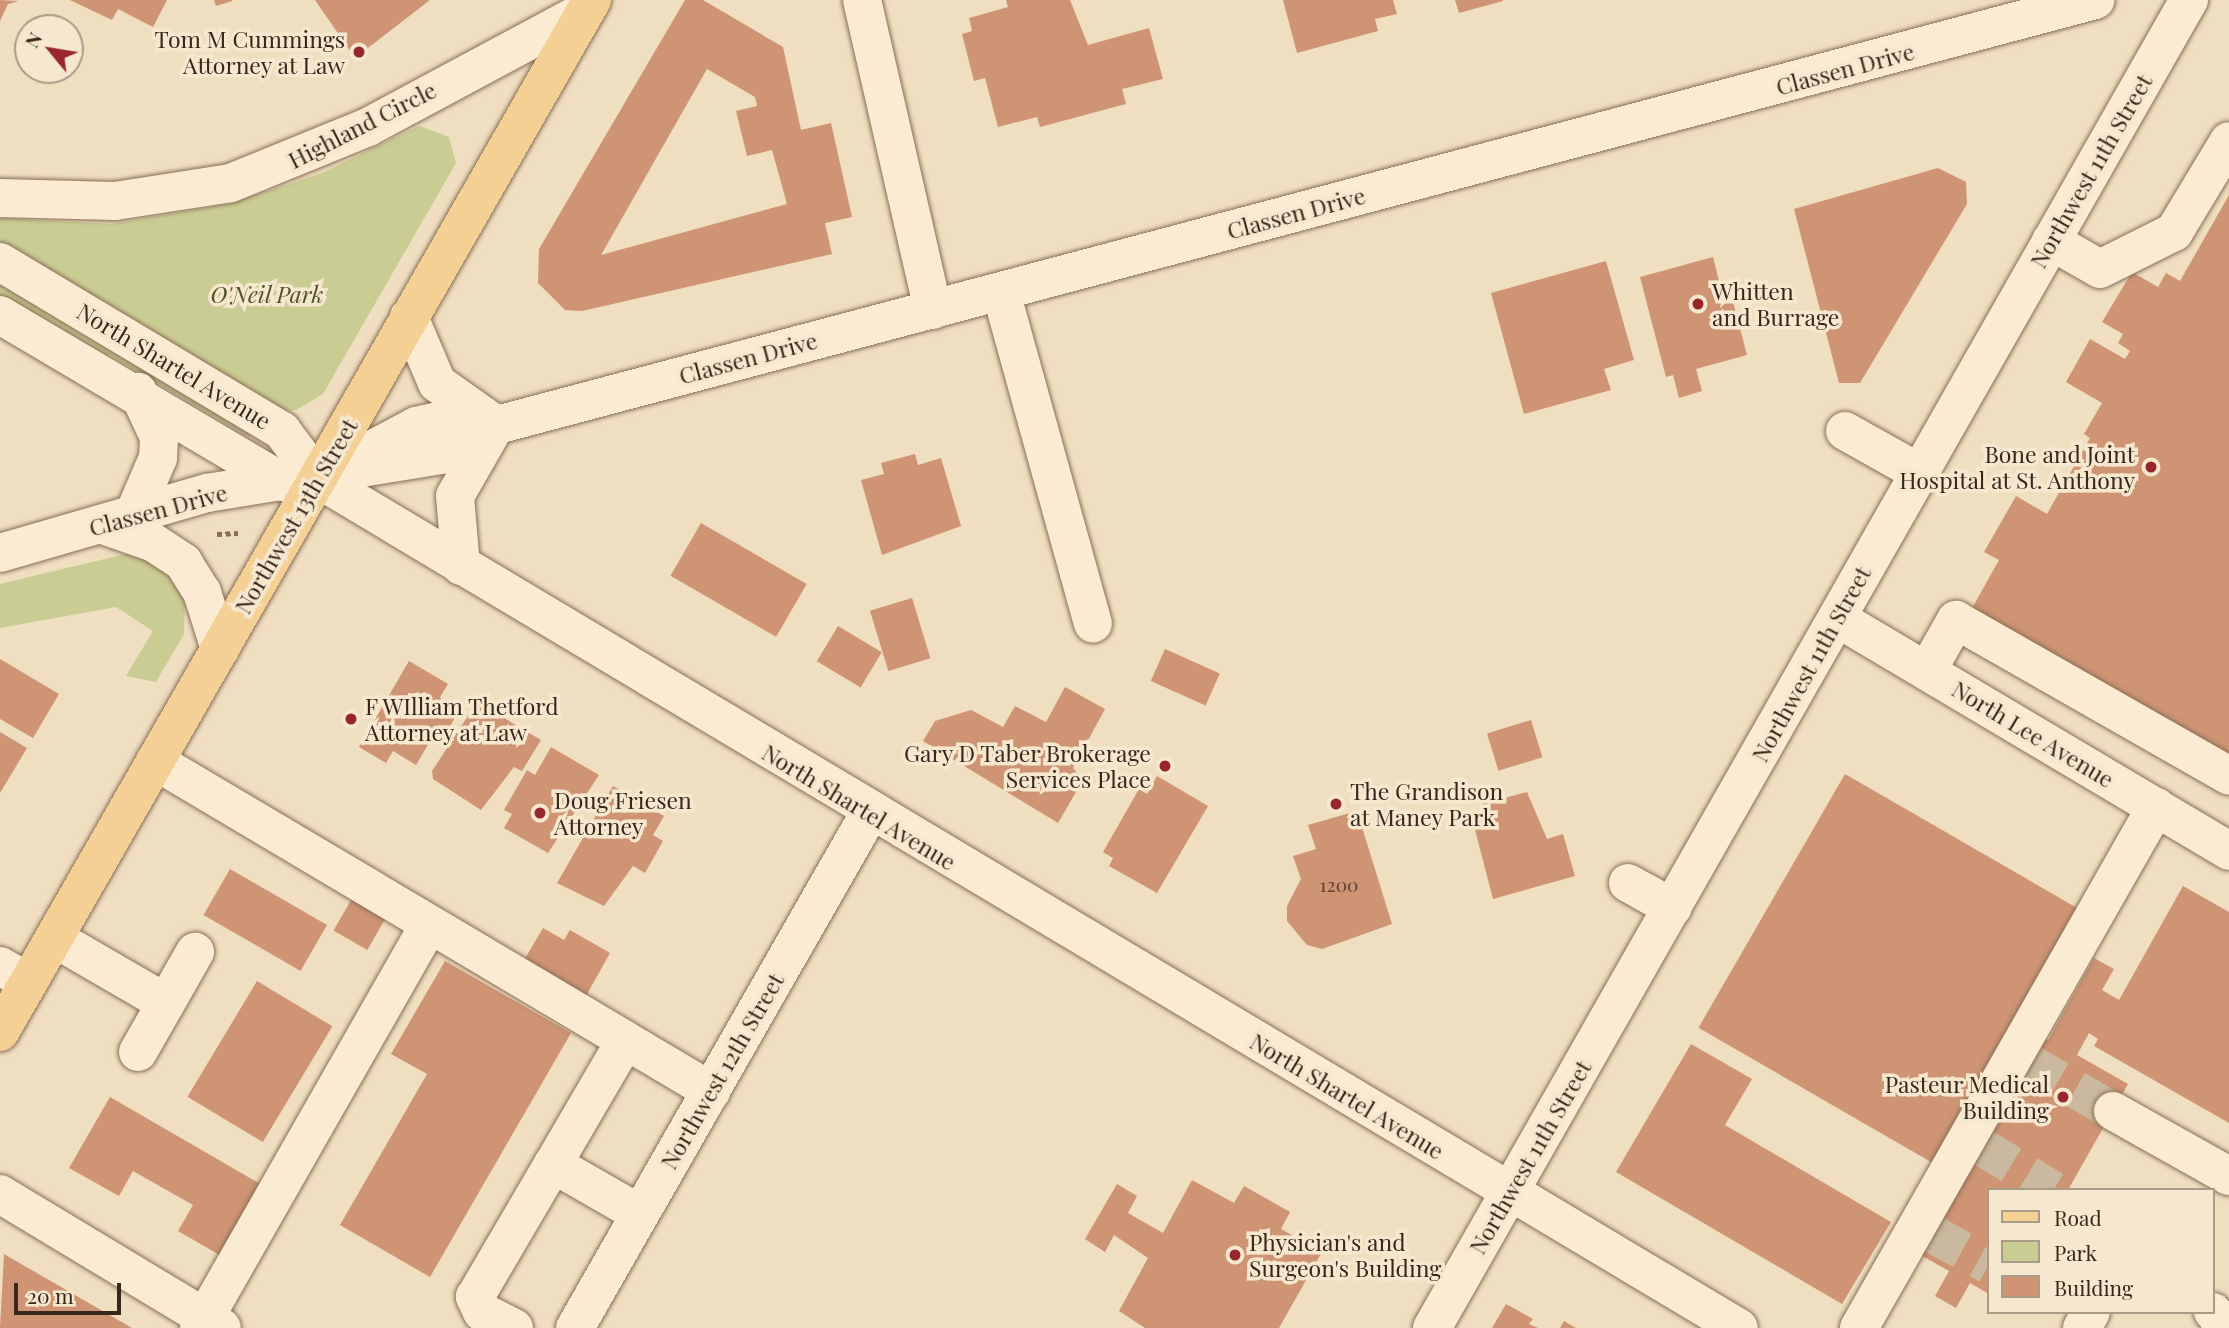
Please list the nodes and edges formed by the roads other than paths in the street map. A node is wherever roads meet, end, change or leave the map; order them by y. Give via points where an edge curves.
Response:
1 (862, 0) edge
2 (2095, 0) edge
3 (2189, 0) edge
4 (589, 5) edge
5 (2229, 141) edge
6 (0, 198) edge
7 (2051, 241) junction
8 (0, 262) edge
9 (1001, 292) junction
10 (933, 310) junction
11 (0, 315) edge
12 (409, 317) junction
13 (138, 392) junction
14 (497, 425) junction
15 (1845, 431) dead end
16 (1919, 472) junction
17 (300, 481) junction
18 (118, 520) junction
19 (0, 553) edge
20 (461, 566) junction
21 (1093, 624) dead end
22 (1824, 624) junction
23 (220, 649) junction
24 (1927, 671) junction
25 (155, 761) junction
26 (2229, 775) edge
27 (2156, 807) junction
28 (869, 814) junction
29 (2229, 850) edge
30 (1628, 883) dead end
31 (1673, 908) junction
32 (428, 926) junction
33 (54, 938) junction
34 (195, 952) dead end
35 (14, 974) edge
36 (166, 1003) junction
37 (0, 1032) edge
38 (625, 1041) junction
39 (138, 1052) dead end
40 (710, 1091) junction
41 (2113, 1111) tunnel mouth
42 (553, 1164) junction
43 (2229, 1176) edge
44 (1510, 1192) junction
45 (0, 1194) edge
46 (640, 1214) junction
47 (2215, 1314) edge
48 (1874, 1323) edge
49 (208, 1324) edge
50 (514, 1328) edge
51 (575, 1328) edge
52 (1432, 1328) edge
53 (1739, 1328) edge
54 (2228, 1328) edge

1 - 10 street
2 - 9 street, Classen Drive
3 - 7 street, Northwest 11th Street
4 - 6 street, Highland Circle via 368,127 231,183 116,201
4 - 12 main road, Northwest 13th Street
5 - 7 street via 2174,232 2100,269
7 - 16 street, Northwest 11th Street
8 - 17 street, North Shartel Avenue via 282,431
9 - 10 street, Classen Drive
9 - 21 street
10 - 14 street, Classen Drive
11 - 13 street, North Shartel Avenue
12 - 14 street via 437,383
12 - 17 main road, Northwest 13th Street
13 - 17 street, North Shartel Avenue
13 - 18 street via 159,437 158,458
14 - 17 street, Classen Drive via 454,416 416,426
14 - 20 street via 455,496
15 - 16 street
16 - 22 street, Northwest 11th Street via 1860,548
17 - 18 street, Classen Drive via 207,493
17 - 20 street, North Shartel Avenue
17 - 23 main road, Northwest 13th Street
18 - 19 street, Classen Drive
18 - 23 street via 183,562 202,592
20 - 28 street, North Shartel Avenue
22 - 24 street, North Lee Avenue
22 - 31 street, Northwest 11th Street via 1716,805
23 - 25 main road, Northwest 13th Street
24 - 26 street via 1956,620
24 - 27 street, North Lee Avenue
25 - 32 street
25 - 33 main road, Northwest 13th Street
27 - 29 street, North Lee Avenue
27 - 48 street
28 - 40 street, Northwest 12th Street
28 - 44 street, North Shartel Avenue
30 - 31 street
31 - 44 street, Northwest 11th Street
32 - 38 street
32 - 49 street
33 - 35 main road, Northwest 13th Street
33 - 36 street
34 - 36 street
35 - 37 main road, Northwest 13th Street
36 - 39 street
38 - 40 street
38 - 42 street
40 - 46 street, Northwest 12th Street
41 - 43 street
42 - 46 street
42 - 50 street via 475,1297 482,1312
44 - 52 street, Northwest 11th Street
44 - 53 street, North Shartel Avenue
45 - 49 street
46 - 51 street, Northwest 12th Street
47 - 54 street

